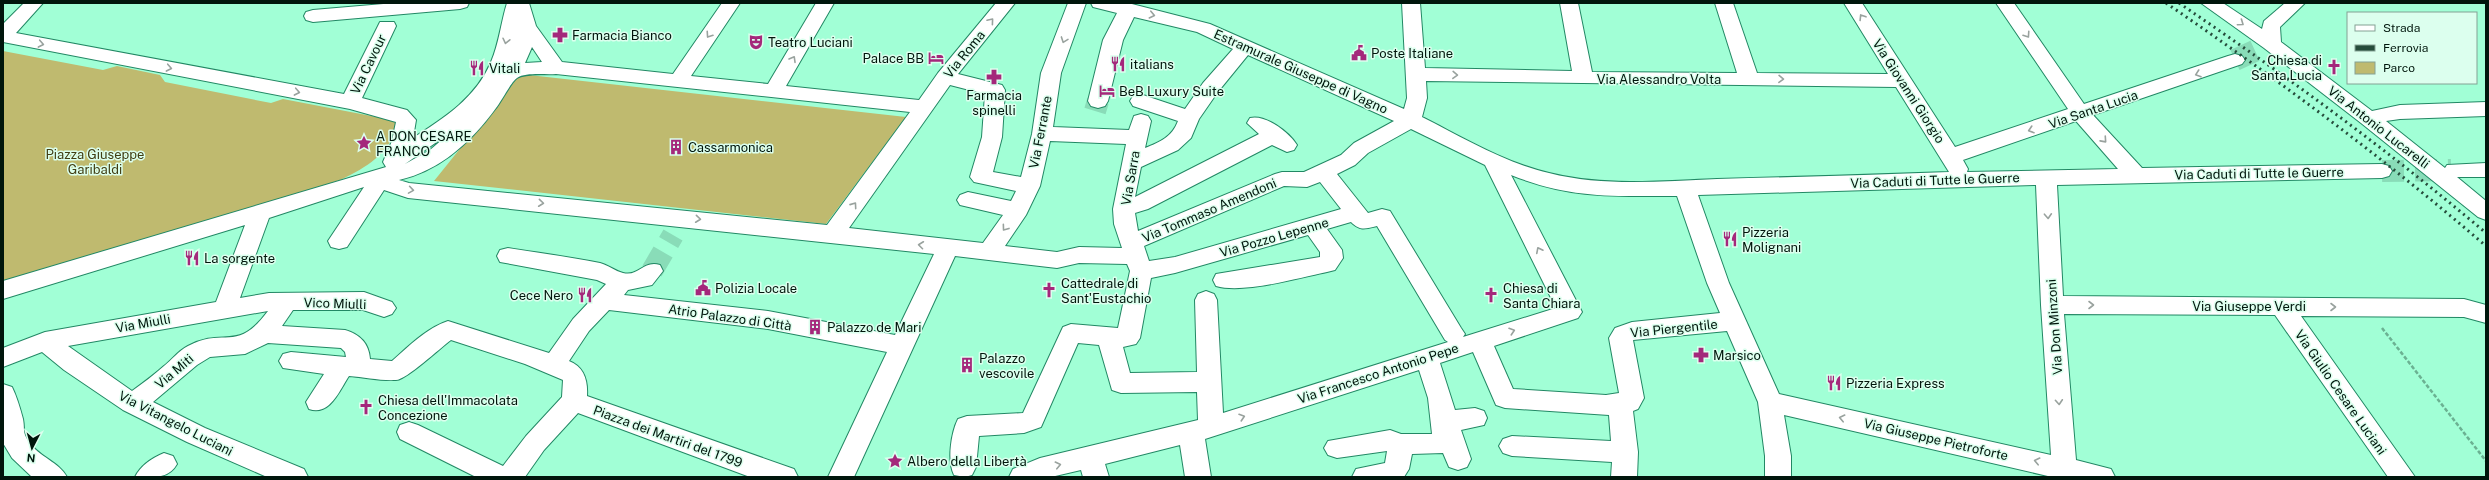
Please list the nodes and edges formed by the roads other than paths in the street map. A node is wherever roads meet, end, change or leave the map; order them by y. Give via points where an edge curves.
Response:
1 (34, 3) edge
2 (460, 3) edge
3 (516, 3) edge
4 (520, 3) edge
5 (731, 3) edge
6 (825, 3) edge
7 (1006, 3) edge
8 (1077, 3) edge
9 (1100, 3) edge
10 (1411, 3) edge
11 (1569, 3) edge
12 (1724, 3) edge
13 (1853, 3) edge
14 (2005, 3) edge
15 (2210, 3) edge
16 (2296, 3) edge
17 (1128, 9) junction
18 (313, 16) dead end
19 (387, 26) dead end
20 (527, 26) junction
21 (3, 36) edge
22 (1246, 46) junction
23 (2265, 47) junction
24 (2235, 60) tunnel mouth
25 (556, 68) junction
26 (1416, 74) junction
27 (501, 76) junction
28 (945, 77) junction
29 (1583, 78) junction
30 (1749, 79) junction
31 (678, 81) junction
32 (1902, 81) junction
33 (773, 92) junction
34 (350, 102) junction
35 (924, 107) junction
36 (2486, 109) edge
37 (2081, 114) junction
38 (1189, 118) junction
39 (2368, 118) junction
40 (1140, 120) junction
41 (1411, 120) junction
42 (1257, 123) dead end
43 (1042, 134) junction
44 (1089, 134) junction
45 (1951, 156) junction
46 (1493, 160) junction
47 (394, 161) junction
48 (1133, 162) junction
49 (2454, 170) tunnel mouth
50 (2486, 170) edge
51 (1323, 171) junction
52 (2382, 171) tunnel mouth
53 (2136, 175) junction
54 (2046, 177) junction
55 (1964, 178) junction
56 (378, 179) junction
57 (1028, 186) junction
58 (1685, 188) junction
59 (968, 200) dead end
60 (1124, 209) junction
61 (1018, 210) junction
62 (1355, 212) junction
63 (2486, 212) edge
64 (260, 214) junction
65 (1313, 226) junction
66 (833, 234) junction
67 (339, 241) dead end
68 (948, 248) junction
69 (988, 253) junction
70 (508, 256) dead end
71 (1136, 257) junction
72 (652, 271) tunnel mouth
73 (1224, 280) dead end
74 (622, 282) junction
75 (3, 290) edge
76 (1206, 300) dead end
77 (603, 301) junction
78 (287, 302) junction
79 (2052, 305) junction
80 (2281, 306) junction
81 (225, 308) junction
82 (384, 308) dead end
83 (2486, 314) edge
84 (1734, 322) junction
85 (264, 334) junction
86 (1108, 336) junction
87 (1463, 340) junction
88 (45, 341) junction
89 (903, 346) junction
90 (3, 358) edge
91 (1427, 359) junction
92 (291, 361) dead end
93 (554, 364) junction
94 (350, 367) junction
95 (1209, 382) junction
96 (3, 394) edge
97 (574, 401) junction
98 (318, 402) dead end
99 (1770, 402) junction
100 (132, 403) junction
101 (1620, 404) junction
102 (1475, 418) dead end
103 (1446, 421) junction
104 (7, 423) edge
105 (1201, 430) junction
106 (409, 432) dead end
107 (1401, 444) junction
108 (1512, 446) dead end
109 (1337, 448) dead end
110 (1625, 452) junction
111 (1458, 458) dead end
112 (963, 466) dead end
113 (1093, 467) edge
114 (2064, 472) edge
115 (773, 476) edge
116 (54, 477) edge
117 (295, 477) edge
118 (500, 477) edge
119 (510, 477) edge
120 (841, 477) edge
121 (1022, 477) edge
122 (1198, 477) edge
123 (1365, 477) edge
124 (1624, 477) edge
125 (1778, 477) edge
126 (2102, 477) edge
127 (2402, 477) edge

1 - 21 street
2 - 18 street
3 -> 27 street via 501,61
4 - 20 street
5 -> 31 street
33 -> 6 street
28 -> 7 street, Via Roma
8 -> 43 street, Via Ferrante via 1051,73
9 - 17 street, Estramurale Giuseppe di Vagno
10 - 26 street
11 - 29 street
12 - 30 street
32 -> 13 street, Via Giovanni Giorgio
14 -> 37 street
15 -> 23 street, Via Antonio Lucarelli
16 - 23 street via 2271,25
17 -> 22 street, Estramurale Giuseppe di Vagno via 1203,28
17 - 44 street via 1113,40
19 - 34 street, Via Cavour
20 - 25 street
20 - 27 street via 521,50
21 -> 34 street
22 - 38 street via 1210,88
22 - 41 street, Estramurale Giuseppe di Vagno
23 - 39 street, Via Antonio Lucarelli
24 -> 37 street, Via Santa Lucia
25 - 27 street via 536,68
25 - 31 street
26 -> 29 street, Via Alessandro Volta
26 - 41 street via 1417,98
27 - 47 street via 449,126
27 - 56 street via 456,141 420,166
28 - 35 street, Via Roma
28 - 57 street via 995,90 992,137 981,177
29 - 30 street, Via Alessandro Volta
30 -> 32 street, Via Alessandro Volta
31 - 33 street
32 - 45 street, Via Giovanni Giorgio
33 - 35 street
34 - 47 street via 400,114 406,120 402,143
66 -> 35 street, Via Roma
36 - 39 street via 2400,112
37 -> 45 street, Via Santa Lucia
37 -> 53 street
38 - 40 street
38 - 48 street via 1184,133 1171,145
39 - 63 street, Via Antonio Lucarelli
40 - 44 street
40 - 48 street, Via Sarra
41 - 46 street, Estramurale Giuseppe di Vagno
41 - 51 street, Via Tommaso Amendoni via 1361,148 1348,160
42 - 60 street via 1281,140
43 - 44 street
43 - 57 street, Via Ferrante
45 - 55 street, Via Giovanni Giorgio
46 - 58 street, Via Caduti di Tutte le Guerre via 1544,180 1576,186 1597,189
87 -> 46 street, Via Francesco Antonio Pepe via 1570,312
47 - 56 street
48 - 60 street, Via Sarra
49 - 50 street
51 - 62 street
51 - 71 street, Via Tommaso Amendoni via 1307,180 1282,179
52 - 53 street, Via Caduti di Tutte le Guerre
53 - 54 street, Via Caduti di Tutte le Guerre
54 - 55 street, Via Caduti di Tutte le Guerre
54 -> 79 street, Via Don Minzoni
55 - 58 street, Via Caduti di Tutte le Guerre
56 - 64 street
56 -> 66 street via 408,190
56 - 67 street
57 - 61 street, Via Ferrante
58 - 84 street
59 - 61 street
60 - 71 street, Via Sarra via 1125,224
61 -> 69 street, Via Ferrante
62 - 65 street, Via Pozzo Lepenne
62 - 87 street via 1364,222 1382,218
64 - 75 street via 110,255
64 - 81 street
65 - 71 street, Via Pozzo Lepenne via 1175,265
65 - 73 street via 1331,250 1332,258 1327,264 1241,280
68 -> 66 street
68 - 69 street
68 - 89 street
69 - 71 street via 1057,260 1079,255
70 - 74 street via 601,272
71 - 86 street via 1128,338
72 - 74 street via 644,279
74 - 77 street
76 - 95 street
77 - 89 street, Atrio Palazzo di Città via 768,320
77 - 93 street via 581,325
78 - 81 street, Via Miulli
78 - 82 street, Vico Miulli via 364,302
78 - 85 street
79 -> 80 street, Via Giuseppe Verdi
79 -> 114 street, Via Don Minzoni
80 -> 83 street, Via Giuseppe Verdi via 2464,308
80 - 127 street, Via Giulio Cesare Luciani
81 - 88 street, Via Miulli
84 - 99 street
84 - 101 street, Via Piergentile via 1632,331 1623,334 1621,338 1632,398 1629,402
85 - 94 street via 345,339 353,343 359,357
85 - 100 street, Via Miti via 239,348 213,348 196,352 160,384
86 - 95 street via 1121,383
86 - 112 street via 1071,333 1032,420 1024,424 967,426
87 - 91 street, Via Francesco Antonio Pepe
87 - 101 street via 1504,398
88 - 90 street, Via Miulli
88 - 100 street, Via Vitangelo Luciani via 61,356
89 - 120 street
91 - 103 street via 1436,381
105 -> 91 street, Via Francesco Antonio Pepe
92 - 94 street
93 - 94 street via 448,330 421,349 397,371
93 - 97 street via 572,375 575,380
94 - 98 street
95 - 105 street
96 - 104 street
97 - 115 street, Piazza dei Martiri del 1799
97 - 119 street via 535,443
114 -> 99 street, Via Giuseppe Pietroforte
99 - 125 street via 1778,456
100 - 117 street, Via Vitangelo Luciani via 228,450
101 - 110 street
102 - 103 street
103 - 107 street via 1444,440 1438,444
103 - 111 street
104 - 116 street via 21,451 37,467
105 - 113 street, Via Francesco Antonio Pepe
105 - 122 street
106 - 118 street
107 - 109 street via 1390,440
107 - 123 street via 1396,469 1389,473
108 - 110 street
110 - 124 street
121 -> 113 street, Via Francesco Antonio Pepe via 1040,469
114 - 126 street, Via Giuseppe Pietroforte

